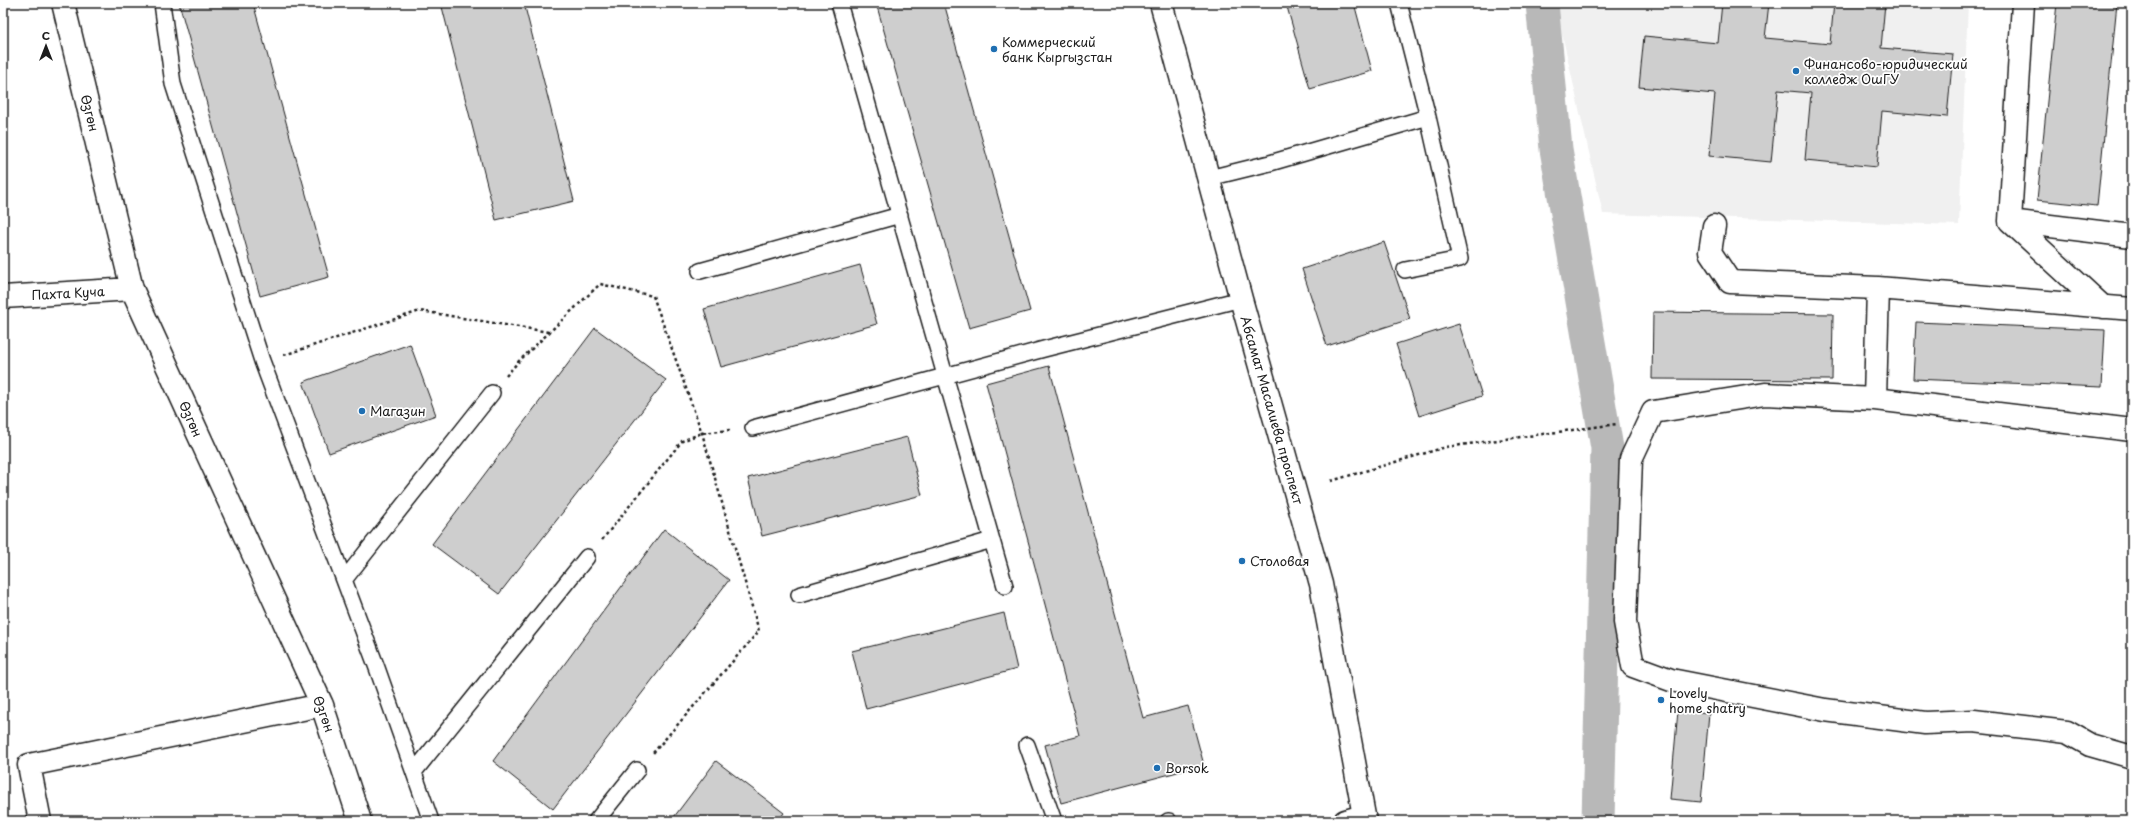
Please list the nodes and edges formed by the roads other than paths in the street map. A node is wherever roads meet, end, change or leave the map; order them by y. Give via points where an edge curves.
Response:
1 (63, 3) edge
2 (162, 3) edge
3 (839, 3) edge
4 (1160, 3) edge
5 (1399, 3) edge
6 (2023, 3) edge
7 (1428, 117) junction
8 (1209, 178) junction
9 (900, 215) junction
10 (2010, 221) junction
11 (1714, 226) dead end
12 (2132, 236) edge
13 (1404, 270) dead end
14 (700, 271) dead end
15 (1878, 288) junction
16 (132, 289) junction
17 (3, 297) edge
18 (1241, 299) junction
19 (2103, 307) junction
20 (2132, 309) edge
21 (946, 376) junction
22 (492, 393) road end
23 (1875, 399) junction
24 (753, 428) dead end
25 (2132, 430) edge
26 (992, 540) junction
27 (587, 557) road end
28 (344, 580) junction
29 (1005, 586) dead end
30 (800, 595) dead end
31 (322, 705) junction
32 (1027, 745) dead end
33 (2132, 757) edge
34 (637, 770) road end
35 (414, 772) junction
36 (1358, 819) edge
37 (40, 821) edge
38 (360, 821) edge
39 (431, 821) edge
40 (596, 821) edge
41 (1054, 821) edge

1 - 16 street, Өзгөн
2 - 28 lane via 173,84 262,361
3 - 9 lane
4 - 8 street, Абсамат Масалиева проспект
5 - 7 lane
6 - 10 street
7 - 8 lane
7 - 13 lane via 1460,259
8 - 18 street, Абсамат Масалиева проспект
9 - 14 lane
9 - 21 lane
10 - 12 street
10 - 19 street
11 - 15 street via 1710,252 1730,282
15 - 19 street
15 - 23 street
16 - 17 street, Пахта Куча
16 - 31 street, Өзгөн
18 - 21 lane
18 - 36 street, Абсамат Масалиева проспект via 1321,584
19 - 20 street
21 - 24 lane
21 - 26 lane
22 - 28 lane
23 - 25 street
23 - 33 street via 1765,394 1653,412 1631,459 1625,622 1633,666 1671,680 1825,710 1925,723 1974,721 2067,732 2090,745
26 - 29 lane
26 - 30 lane
27 - 35 lane
28 - 35 lane
31 - 37 street via 29,765
31 - 38 street, Өзгөн
32 - 41 lane
34 - 40 lane
35 - 39 lane

